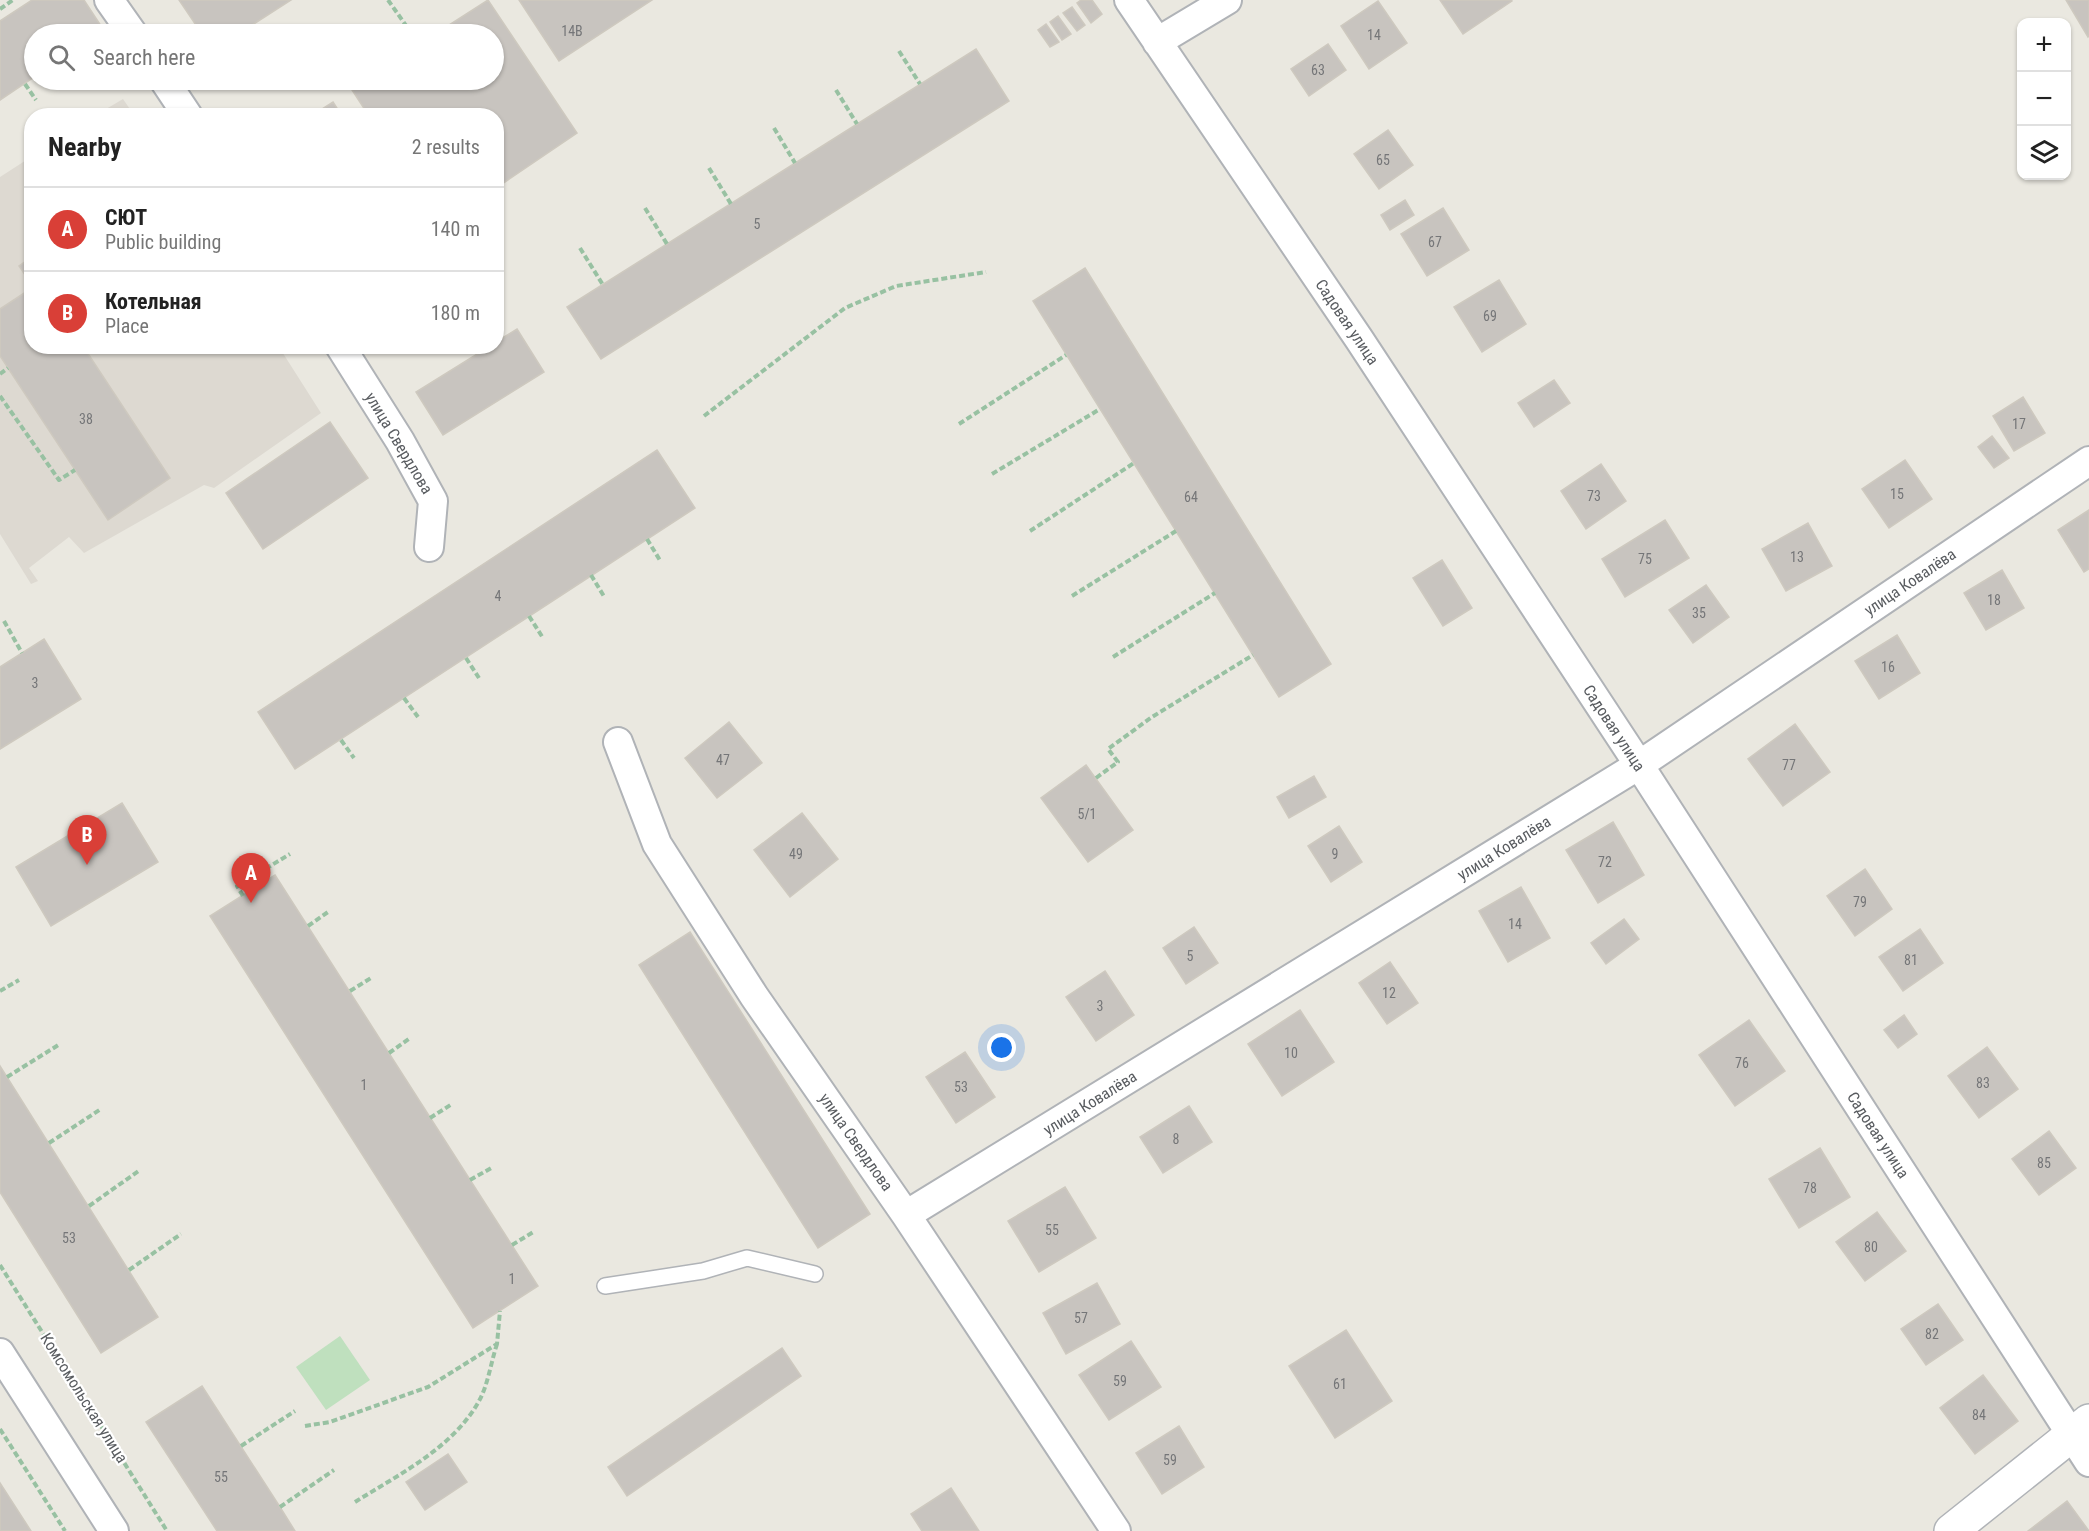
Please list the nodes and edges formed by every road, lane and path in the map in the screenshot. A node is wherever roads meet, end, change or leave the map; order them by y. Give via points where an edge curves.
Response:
1 (14, 0) edge
2 (109, 0) edge
3 (388, 0) edge
4 (1129, 0) edge
5 (1227, 0) edge
6 (0, 9) edge
7 (126, 24) edge
8 (405, 24) edge
9 (1157, 42) junction
10 (899, 51) dead end
11 (920, 84) dead end
12 (29, 90) edge
13 (171, 90) edge
14 (836, 90) dead end
15 (36, 100) dead end
16 (183, 108) edge
17 (857, 124) dead end
18 (774, 128) dead end
19 (795, 163) dead end
20 (709, 168) dead end
21 (731, 204) dead end
22 (645, 208) dead end
23 (667, 244) dead end
24 (580, 248) dead end
25 (986, 272) dead end
26 (603, 285) dead end
27 (345, 354) edge
28 (1066, 355) dead end
29 (8, 368) dead end
30 (0, 374) edge
31 (0, 396) edge
32 (1100, 409) dead end
33 (704, 416) dead end
34 (959, 424) dead end
35 (2089, 461) edge
36 (1134, 463) dead end
37 (75, 470) dead end
38 (992, 474) dead end
39 (1030, 531) dead end
40 (1176, 531) dead end
41 (647, 539) dead end
42 (429, 547) dead end
43 (661, 562) dead end
44 (591, 575) dead end
45 (1215, 593) dead end
46 (1072, 596) dead end
47 (605, 598) dead end
48 (529, 616) dead end
49 (4, 621) dead end
50 (543, 638) dead end
51 (21, 653) dead end
52 (1253, 655) dead end
53 (1113, 657) dead end
54 (466, 658) dead end
55 (479, 678) dead end
56 (404, 698) dead end
57 (418, 717) dead end
58 (341, 740) dead end
59 (618, 742) dead end
60 (354, 758) dead end
61 (1639, 765) junction
62 (1096, 778) dead end
63 (290, 854) dead end
64 (243, 896) dead end
65 (328, 912) dead end
66 (308, 926) dead end
67 (371, 978) dead end
68 (19, 980) dead end
69 (0, 991) edge
70 (350, 991) dead end
71 (410, 1038) dead end
72 (60, 1044) dead end
73 (388, 1053) dead end
74 (7, 1077) dead end
75 (452, 1104) dead end
76 (101, 1109) dead end
77 (430, 1118) dead end
78 (49, 1143) dead end
79 (493, 1167) dead end
80 (140, 1170) dead end
81 (470, 1180) dead end
82 (89, 1206) dead end
83 (906, 1215) junction
84 (535, 1231) dead end
85 (181, 1234) dead end
86 (512, 1245) dead end
87 (0, 1265) edge
88 (129, 1270) dead end
89 (816, 1274) dead end
90 (605, 1286) dead end
91 (500, 1311) dead end
92 (497, 1344) junction
93 (0, 1353) edge
94 (295, 1411) dead end
95 (305, 1426) dead end
96 (0, 1429) edge
97 (2083, 1440) edge
98 (241, 1446) dead end
99 (334, 1470) dead end
100 (355, 1502) dead end
101 (280, 1507) dead end
102 (65, 1531) edge
103 (114, 1531) edge
104 (167, 1531) edge
105 (1116, 1531) edge
106 (1951, 1531) edge

1 - 6 path
2 - 7 street
3 - 8 path
4 - 9 street, Садовая улица
5 - 9 street
9 - 61 street, Садовая улица via 1359,339
10 - 11 path
12 - 15 path
13 - 16 street
14 - 17 path
18 - 19 path
20 - 21 path
22 - 23 path
24 - 26 path
25 - 33 path via 896,286 845,308
27 - 42 street, улица Свердлова via 433,501
28 - 34 path
29 - 30 path
31 - 37 path via 59,480
32 - 38 path
35 - 61 street, улица Ковалёва
36 - 39 path
40 - 46 path
41 - 43 path
44 - 47 path
45 - 53 path
48 - 50 path
49 - 51 path
52 - 62 path via 1108,748 1118,762
54 - 55 path
56 - 57 path
58 - 60 path
59 - 83 street, улица Свердлова via 657,844 754,996
61 - 83 street, улица Ковалёва
61 - 97 street, Садовая улица
63 - 64 path via 237,886
65 - 66 path
67 - 70 path
68 - 69 path
71 - 73 path
72 - 74 path
75 - 77 path
76 - 78 path
79 - 81 path
80 - 82 path
83 - 105 street, улица Свердлова
84 - 86 path
85 - 88 path
87 - 104 path, Комсомольская улица
89 - 90 lane via 747,1258 703,1271
91 - 92 path
92 - 95 path via 428,1386 330,1422
92 - 100 path via 479,1401 455,1432 416,1463
93 - 103 street
94 - 98 path
96 - 102 path
97 - 106 street
99 - 101 path

